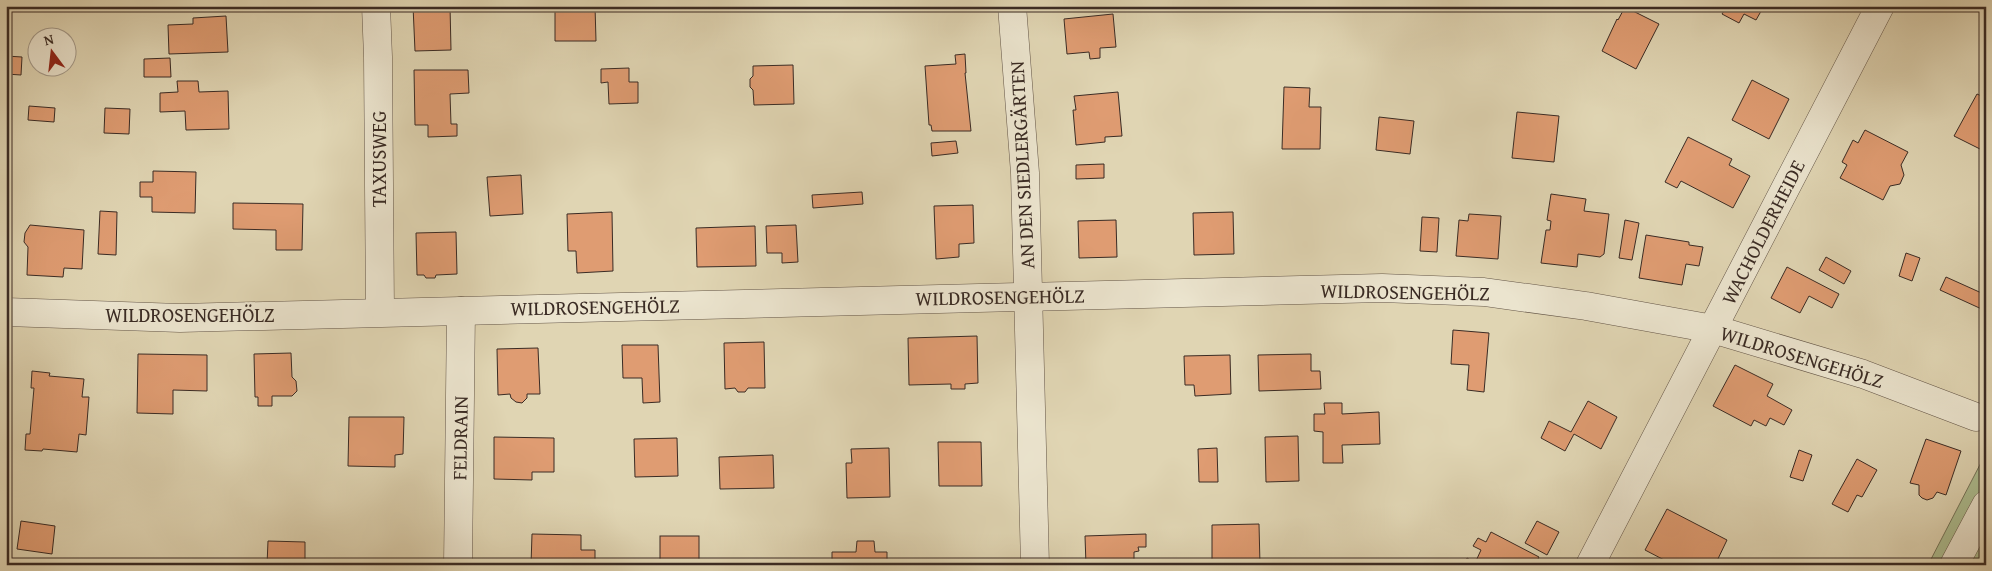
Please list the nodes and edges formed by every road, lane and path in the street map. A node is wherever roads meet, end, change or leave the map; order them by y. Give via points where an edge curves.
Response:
1 (376, 6) edge
2 (1012, 6) edge
3 (1880, 6) edge
4 (1029, 296) junction
5 (461, 311) junction
6 (6, 312) edge
7 (380, 312) junction
8 (1712, 329) junction
9 (1976, 416) dead end
10 (1986, 504) edge
11 (458, 565) edge
12 (1034, 565) edge
13 (1590, 565) edge
14 (1954, 565) edge

1 - 7 street, TAXUSWEG
2 - 4 street, AN DEN SIEDLERGÄRTEN via 1025,172
3 - 8 street, WACHOLDERHEIDE
4 - 5 street, WILDROSENGEHÖLZ
4 - 8 street, WILDROSENGEHÖLZ via 1382,288 1484,292 1586,306
4 - 12 street, AN DEN SIEDLERGÄRTEN
5 - 7 street, WILDROSENGEHÖLZ
5 - 11 street, FELDRAIN
6 - 7 street, WILDROSENGEHÖLZ via 180,318
8 - 9 street, WILDROSENGEHÖLZ via 1863,374
8 - 13 street, WACHOLDERHEIDE
10 - 14 street

